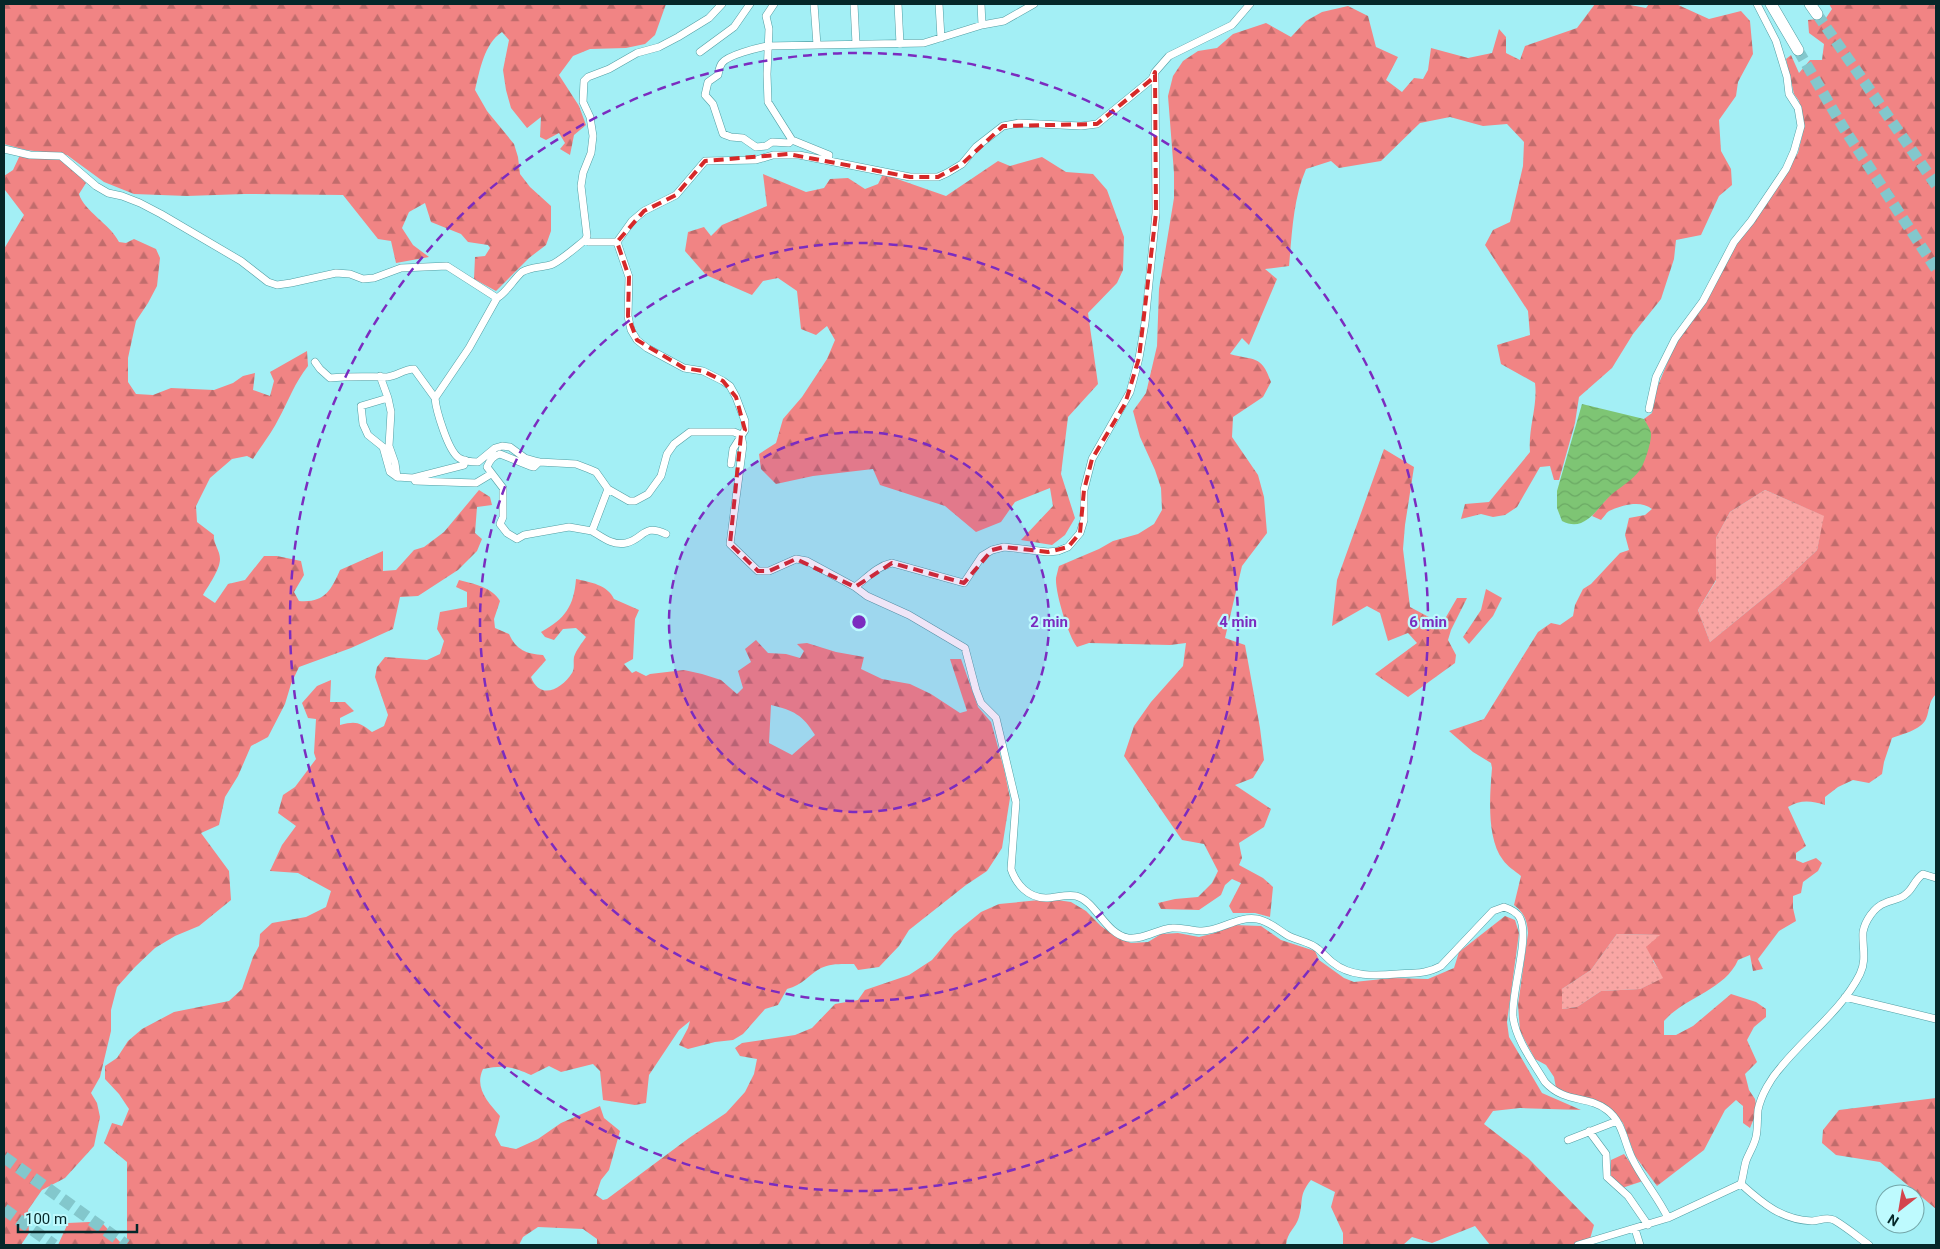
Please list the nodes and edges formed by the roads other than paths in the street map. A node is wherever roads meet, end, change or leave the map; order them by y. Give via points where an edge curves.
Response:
1 (722, 4) edge
2 (750, 4) edge
3 (774, 4) edge
4 (814, 4) edge
5 (854, 4) edge
6 (898, 4) edge
7 (939, 4) edge
8 (981, 4) edge
9 (1034, 4) edge
10 (1250, 4) edge
11 (1757, 4) edge
12 (1771, 4) edge
13 (1810, 4) edge
14 (1817, 14) tunnel mouth
15 (982, 25) junction
16 (941, 38) junction
17 (856, 44) junction
18 (900, 44) junction
19 (817, 45) junction
20 (767, 46) junction
21 (1798, 50) tunnel mouth
22 (700, 52) dead end
23 (1155, 72) junction
24 (792, 140) junction
25 (4, 148) edge
26 (828, 160) junction
27 (585, 240) junction
28 (617, 242) junction
29 (497, 298) junction
30 (315, 362) dead end
31 (380, 376) junction
32 (388, 398) junction
33 (435, 398) junction
34 (1649, 409) dead end
35 (741, 435) junction
36 (465, 460) junction
37 (539, 462) junction
38 (731, 464) dead end
39 (491, 474) junction
40 (397, 477) junction
41 (413, 478) junction
42 (608, 489) junction
43 (592, 531) junction
44 (666, 534) dead end
45 (855, 587) junction
46 (1936, 878) edge
47 (1844, 997) junction
48 (1936, 1019) edge
49 (1617, 1121) junction
50 (1589, 1131) junction
51 (1568, 1140) dead end
52 (1741, 1184) junction
53 (1668, 1218) junction
54 (1648, 1224) junction
55 (1635, 1228) junction
56 (1578, 1245) edge
57 (1640, 1245) edge
58 (1869, 1245) edge

1 - 27 street via 709,18 678,37 637,53 584,81 583,102 593,136 591,153 583,173
2 - 22 street via 734,27
3 - 20 street via 766,16 769,28
4 - 19 street
5 - 17 street
6 - 18 street
7 - 16 street
8 - 15 street
9 - 15 street via 1004,21
10 - 23 street via 1232,25 1169,56
11 - 34 street via 1776,42 1801,126 1786,169 1734,242 1703,301 1675,339 1656,377
12 - 21 highway
13 - 14 highway
15 - 16 street
16 - 18 street
17 - 18 street
17 - 19 street
19 - 20 street
20 - 24 street via 768,102
20 - 24 street via 725,60 718,75 708,82 705,95 713,104 723,134 743,138 756,147
23 - 26 street via 1152,79 1097,124 1018,123 1003,126 976,147 962,164 938,177 910,177
23 - 45 street via 1156,214 1144,332 1130,392 1092,459 1084,490 1084,520 1080,533 1068,547 1058,551 1004,547 992,550 982,556 964,583 892,563 876,570
24 - 26 street via 828,155
25 - 29 street via 30,155 60,156 96,186 161,214 277,285 336,273 363,279 401,268 447,266
26 - 28 street via 788,154 756,160 705,161 676,195 644,211
27 - 28 street
27 - 29 street via 551,265 532,267 523,272
28 - 35 street via 629,277 628,316 637,340 684,368 703,371 730,386 745,420 745,430
29 - 33 street via 469,348
30 - 31 street via 330,378
31 - 32 street
31 - 33 street via 390,377 406,369 414,369
32 - 40 street via 391,412 389,446
32 - 40 street via 362,406 363,424 368,435 382,447 390,472
33 - 36 street via 452,451
35 - 38 street via 733,449
35 - 42 street via 734,432 690,432 674,444 667,454 661,476 642,499 629,501
35 - 45 street via 743,445 730,544 758,571 769,571 796,559 808,561
36 - 37 street via 478,462 502,446
36 - 41 street via 464,464
37 - 39 street via 534,467 500,454 487,466
37 - 42 street via 590,468
39 - 41 street via 476,483
39 - 43 street via 503,488 500,524 511,536 517,539 569,527
40 - 41 street
42 - 43 street
43 - 44 street via 616,543 626,543 648,530
45 - 49 street via 965,648 981,703 996,718 1016,802 1011,869 1024,891 1040,898 1076,896 1126,938 1137,938 1173,927 1204,931 1238,920 1265,921 1308,943 1333,963 1353,973 1378,976 1436,969 1493,910 1504,907 1519,916 1522,923 1513,1010 1517,1035 1551,1088 1572,1099 1597,1104
46 - 47 street via 1923,874 1908,893 1886,902 1869,917 1863,931 1864,964
47 - 48 street
47 - 52 street via 1780,1067 1765,1092 1758,1110 1757,1135
49 - 50 street
49 - 53 street via 1632,1158
50 - 51 street
50 - 54 street via 1606,1154 1607,1177 1628,1196
52 - 53 street
52 - 58 street via 1773,1211 1786,1217 1812,1221 1833,1220
53 - 54 street
54 - 55 street
55 - 56 street
55 - 57 street

